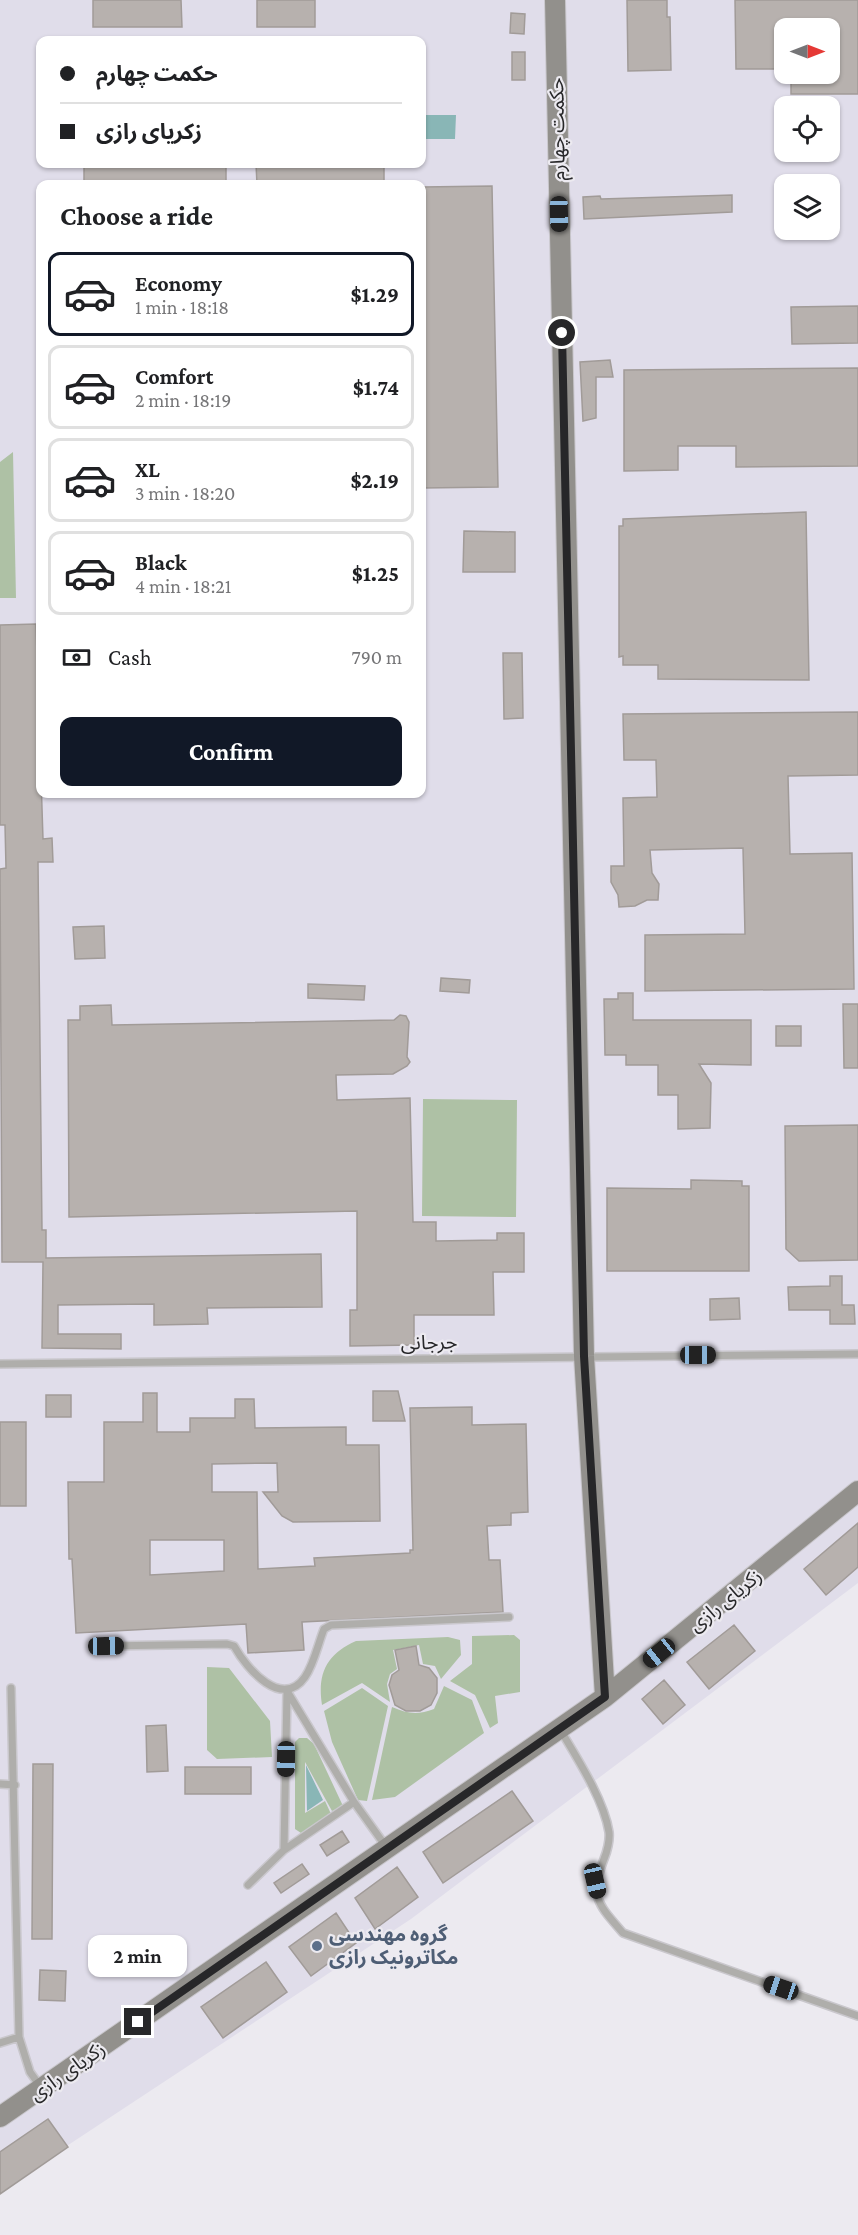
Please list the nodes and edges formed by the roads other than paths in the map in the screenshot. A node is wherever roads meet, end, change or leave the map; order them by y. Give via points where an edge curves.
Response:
1 (555, 0) edge
2 (858, 1354) edge
3 (584, 1356) junction
4 (0, 1364) edge
5 (858, 1491) edge
6 (509, 1617) dead end
7 (106, 1646) dead end
8 (11, 1688) dead end
9 (287, 1690) junction
10 (605, 1697) junction
11 (560, 1729) junction
12 (0, 1784) edge
13 (15, 1785) junction
14 (354, 1802) junction
15 (387, 1848) junction
16 (284, 1851) junction
17 (248, 1885) dead end
18 (858, 2016) edge
19 (20, 2037) junction
20 (0, 2043) edge
21 (42, 2088) junction
22 (0, 2117) edge

1 - 3 street, حکمت چهارم
2 - 3 lane, جرجانی
3 - 4 lane, جرجانی
3 - 10 street, حکمت چهارم
5 - 10 street, زکریای رازی
6 - 9 lane via 331,1625 324,1629 307,1675
7 - 9 lane via 227,1644 234,1646 266,1683 277,1690
8 - 13 lane
9 - 14 lane
9 - 16 lane
10 - 11 street, زکریای رازی
11 - 15 street, زکریای رازی
11 - 18 lane via 592,1785 609,1833 595,1881 601,1907 623,1933
12 - 13 lane
13 - 19 lane
14 - 15 lane
14 - 16 lane
15 - 21 street, زکریای رازی
16 - 17 lane
19 - 20 lane
19 - 21 lane via 30,2072
21 - 22 street, زکریای رازی

